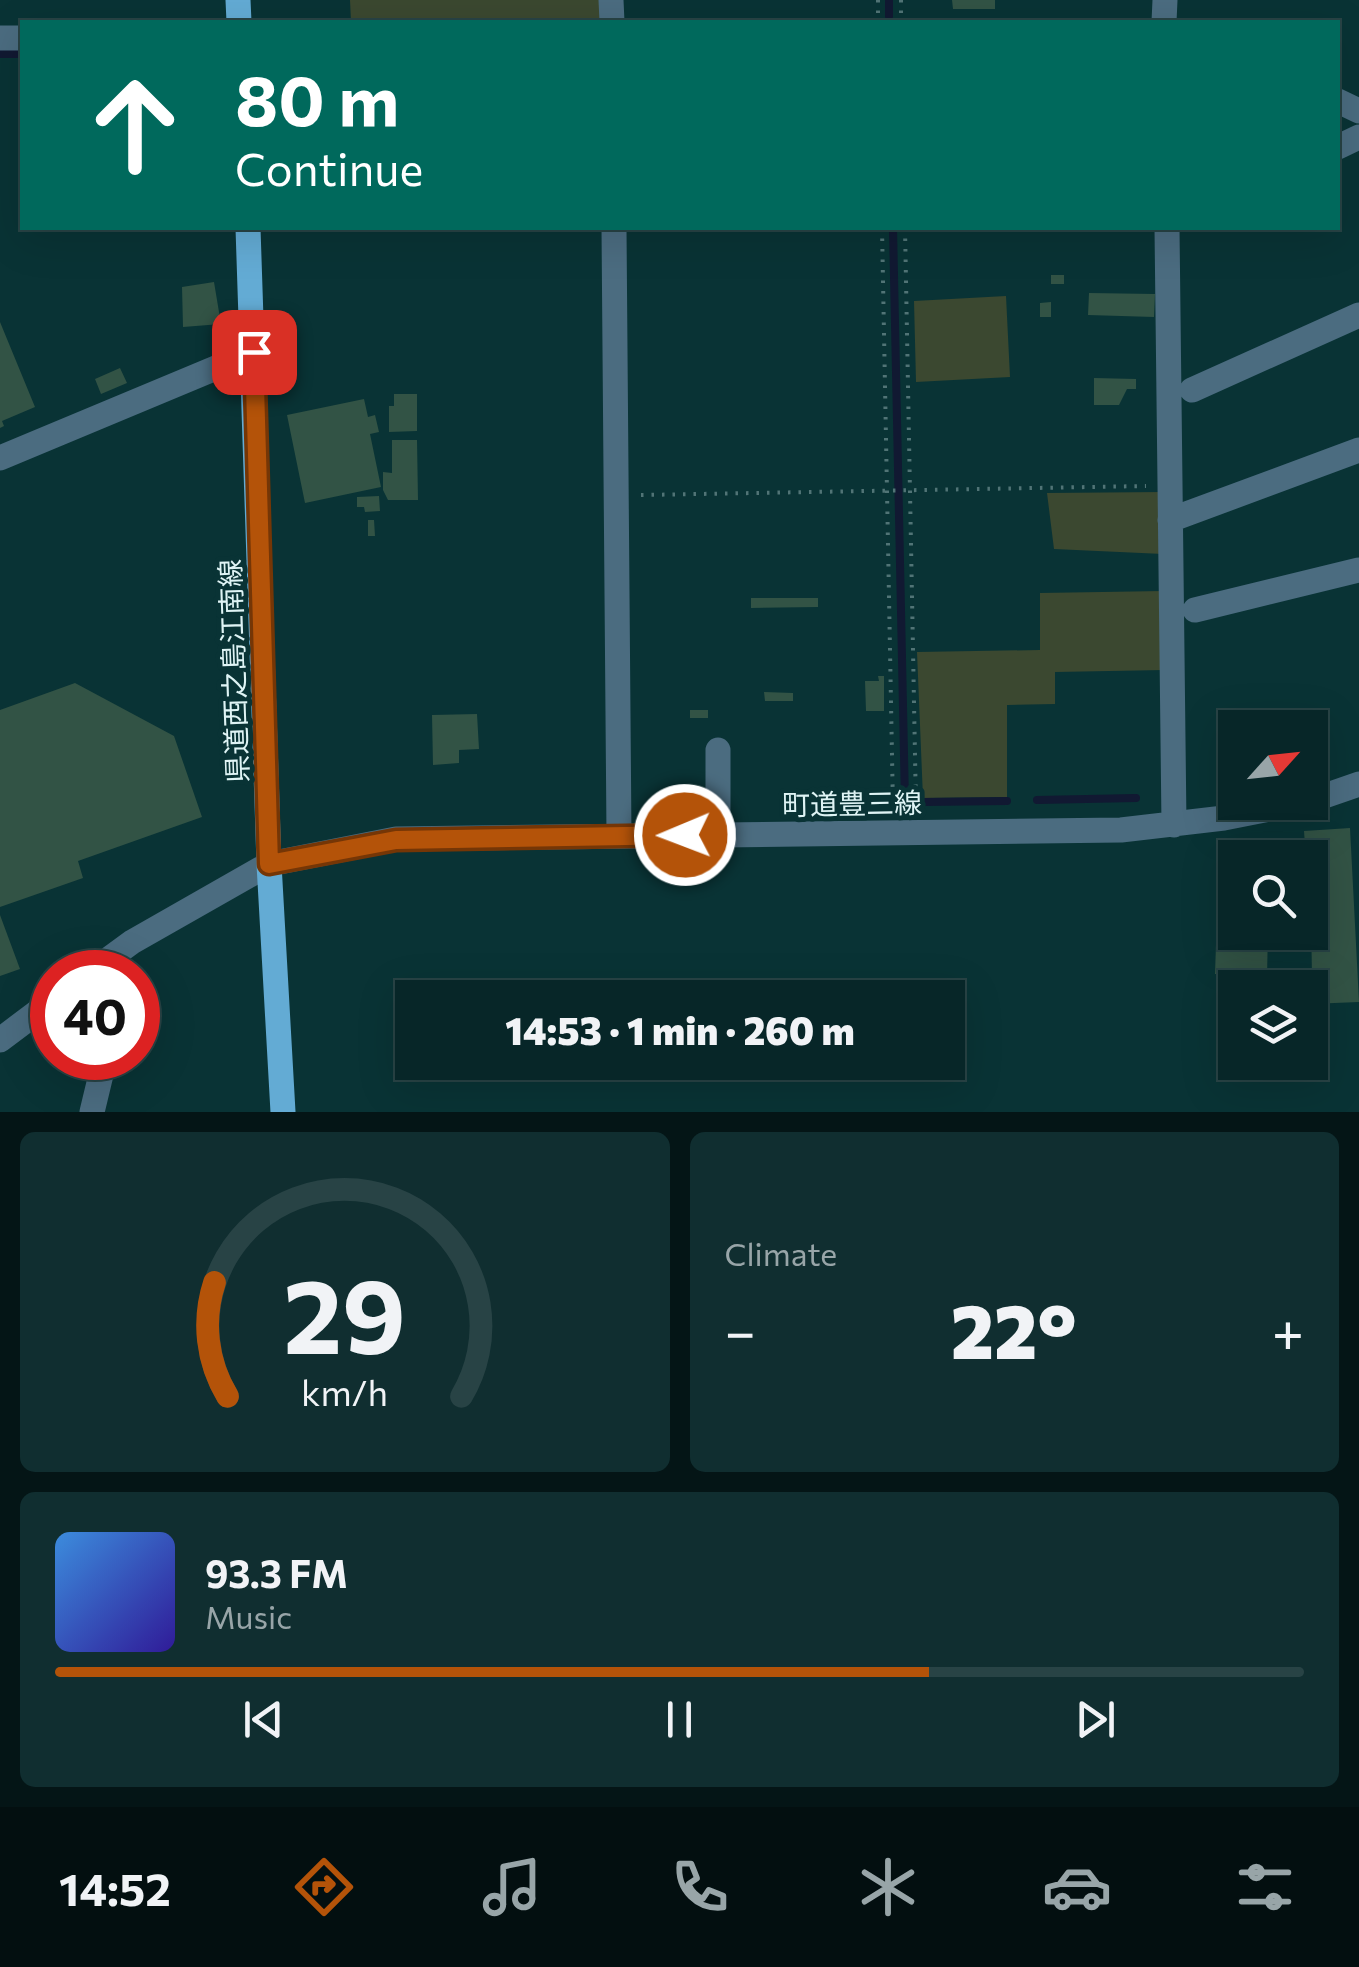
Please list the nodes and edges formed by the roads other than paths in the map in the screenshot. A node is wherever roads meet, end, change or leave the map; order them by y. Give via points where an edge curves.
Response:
1 (248, 230) edge
2 (614, 230) edge
3 (1169, 230) edge
4 (1359, 315) edge
5 (254, 352) junction
6 (1192, 390) dead end
7 (1359, 450) edge
8 (0, 458) edge
9 (1174, 518) junction
10 (1359, 570) edge
11 (1195, 610) dead end
12 (718, 750) dead end
13 (1359, 784) edge
14 (1328, 795) edge
15 (1218, 817) edge
16 (1174, 825) junction
17 (718, 835) junction
18 (619, 836) junction
19 (269, 864) junction
20 (132, 942) junction
21 (121, 950) edge
22 (130, 950) edge
23 (30, 1018) edge
24 (0, 1040) edge
25 (100, 1080) edge
26 (92, 1112) edge
27 (283, 1112) edge

1 - 5 main road, 県道西之島江南線
2 - 18 street
3 - 9 street
4 - 6 street
5 - 8 street
5 - 19 main road, 県道西之島江南線
7 - 9 street
9 - 16 street
10 - 11 street
12 - 17 street
13 - 14 street, 町道豊三線
15 - 16 street, 町道豊三線
16 - 17 street, 町道豊三線
17 - 18 street, 町道豊三線
18 - 19 street, 町道豊三線 via 396,840
19 - 20 street, 町道豊三線
19 - 27 main road, 県道西之島江南線
20 - 21 street, 町道豊三線
20 - 22 street
23 - 24 street
25 - 26 street

